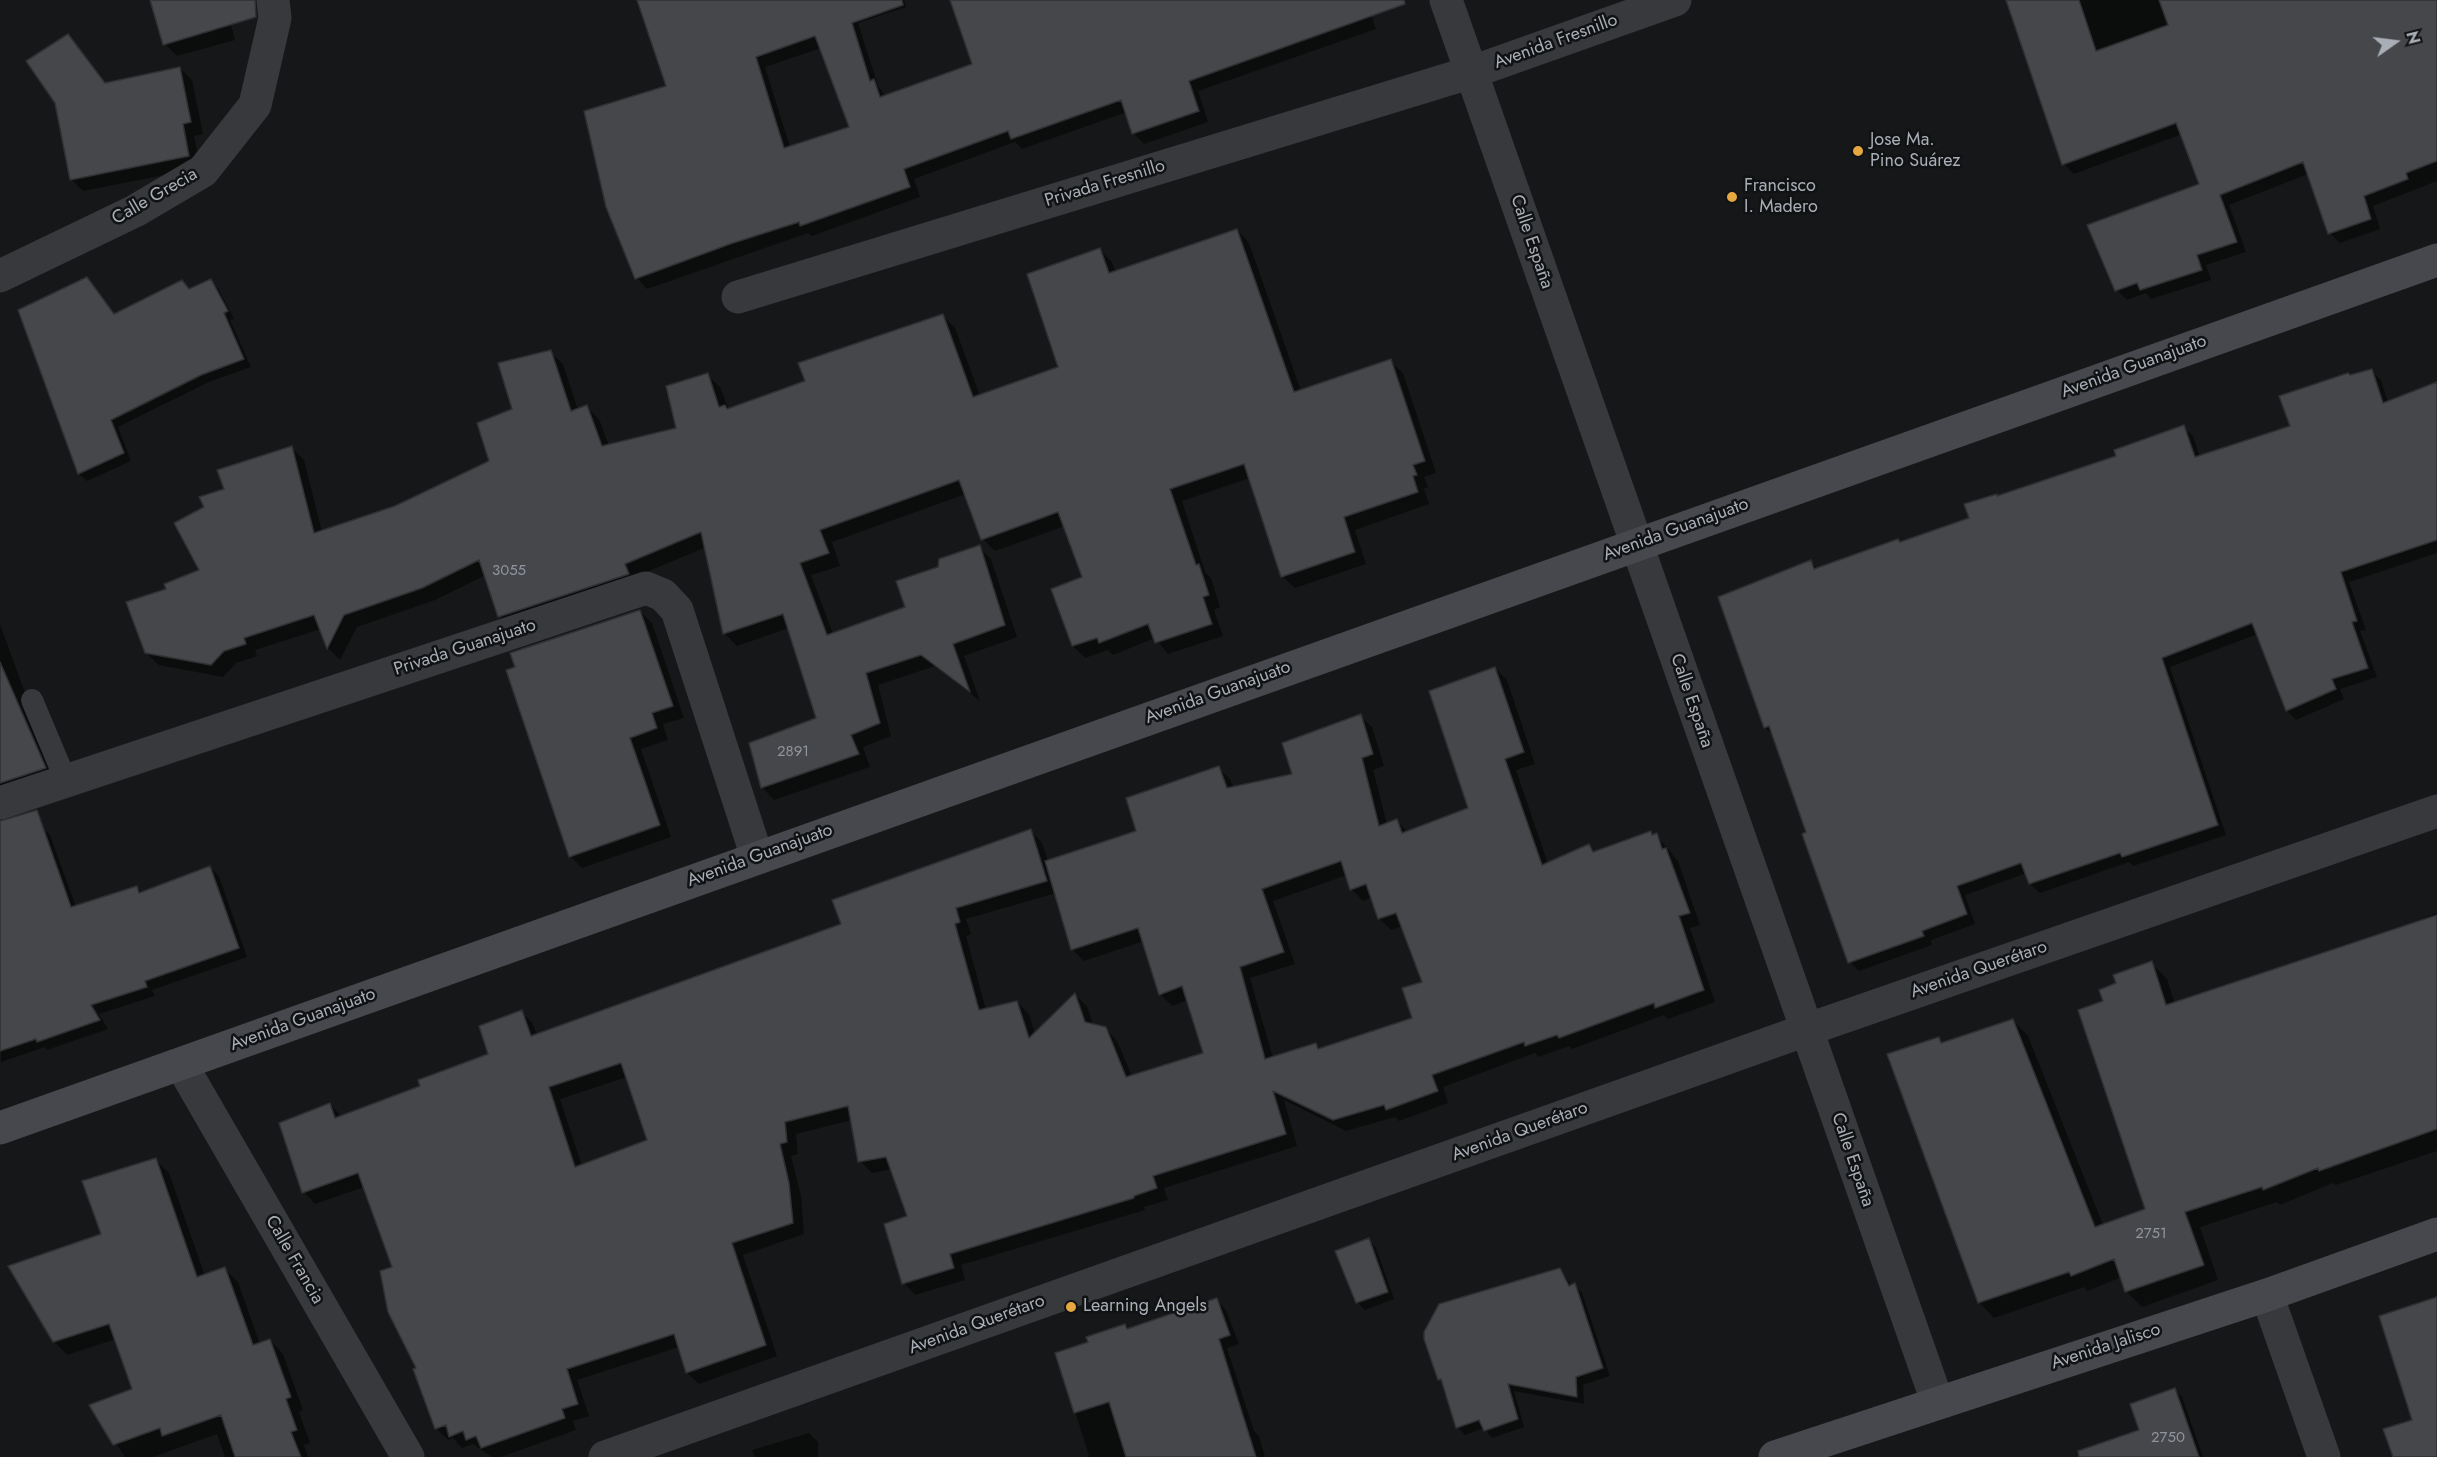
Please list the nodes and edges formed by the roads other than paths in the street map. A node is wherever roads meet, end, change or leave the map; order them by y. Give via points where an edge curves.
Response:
1 (273, 0) edge
2 (1446, 0) edge
3 (1675, 0) edge
4 (1472, 72) junction
5 (2437, 260) edge
6 (0, 276) edge
7 (738, 297) dead end
8 (1637, 544) junction
9 (32, 700) dead end
10 (66, 781) junction
11 (0, 803) edge
12 (2437, 811) edge
13 (757, 857) junction
14 (1806, 1030) junction
15 (181, 1064) junction
16 (0, 1128) edge
17 (2437, 1234) edge
18 (2267, 1295) junction
19 (1937, 1401) junction
20 (408, 1457) edge
21 (605, 1457) edge
22 (1775, 1457) edge
23 (2324, 1457) edge

1 - 6 street, Calle Grecia via 275,18 255,105 203,171 135,212
2 - 4 street, Calle España
3 - 4 street, Avenida Fresnillo
4 - 7 street, Privada Fresnillo
4 - 8 street, Calle España
5 - 8 street, Avenida Guanajuato
8 - 13 street, Avenida Guanajuato
8 - 14 street, Calle España
9 - 10 lane
10 - 11 street, Privada Guanajuato
10 - 13 street, Privada Guanajuato via 646,588 663,595 677,610
12 - 14 street, Avenida Querétaro
13 - 15 street, Avenida Guanajuato
14 - 19 street, Calle España
14 - 21 street, Avenida Querétaro
15 - 16 street, Avenida Guanajuato
15 - 20 street, Calle Francia
17 - 18 street, Avenida Jalisco
18 - 19 street, Avenida Jalisco
18 - 23 street
19 - 22 street, Avenida Jalisco

